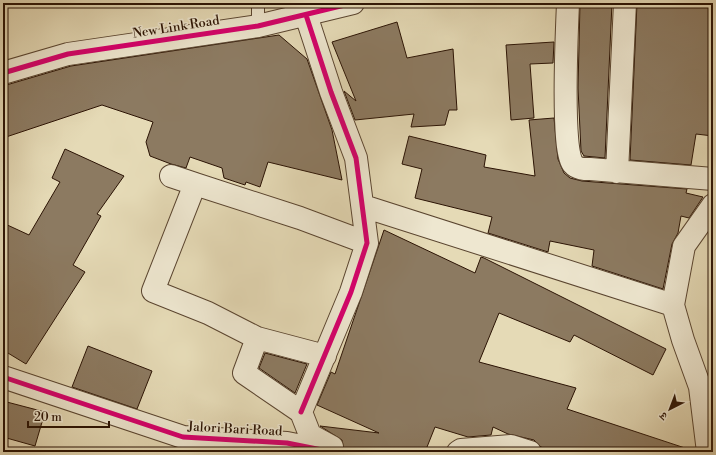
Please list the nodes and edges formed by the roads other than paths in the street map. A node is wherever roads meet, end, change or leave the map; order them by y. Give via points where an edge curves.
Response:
1 (258, 3) edge
2 (353, 3) edge
3 (568, 3) edge
4 (625, 3) edge
5 (306, 15) junction
6 (258, 26) junction
7 (3, 73) edge
8 (617, 172) junction
9 (171, 176) dead end
10 (713, 179) edge
11 (195, 184) junction
12 (713, 205) edge
13 (362, 206) junction
14 (367, 243) junction
15 (673, 306) junction
16 (257, 338) junction
17 (324, 356) junction
18 (3, 377) edge
19 (301, 412) junction
20 (181, 445) edge
21 (332, 452) edge
22 (342, 452) edge
23 (458, 452) edge
24 (530, 452) edge
25 (708, 452) edge

1 - 6 lane
2 - 5 street, New Link Road
3 - 8 street via 568,156 579,168
4 - 8 street
5 - 6 street, New Link Road
5 - 13 street via 356,158
6 - 7 street, New Link Road via 68,54
8 - 10 street
9 - 11 street
11 - 14 street
11 - 16 street via 153,291 208,313
12 - 15 street via 684,246
13 - 14 street
13 - 15 street
14 - 17 street via 351,292
15 - 25 street via 700,387
16 - 17 street
16 - 19 street via 244,373
17 - 19 street
18 - 20 street, Jalori Bari Road
19 - 22 street via 310,435
20 - 21 street, Jalori Bari Road via 286,443
23 - 24 street via 511,446

